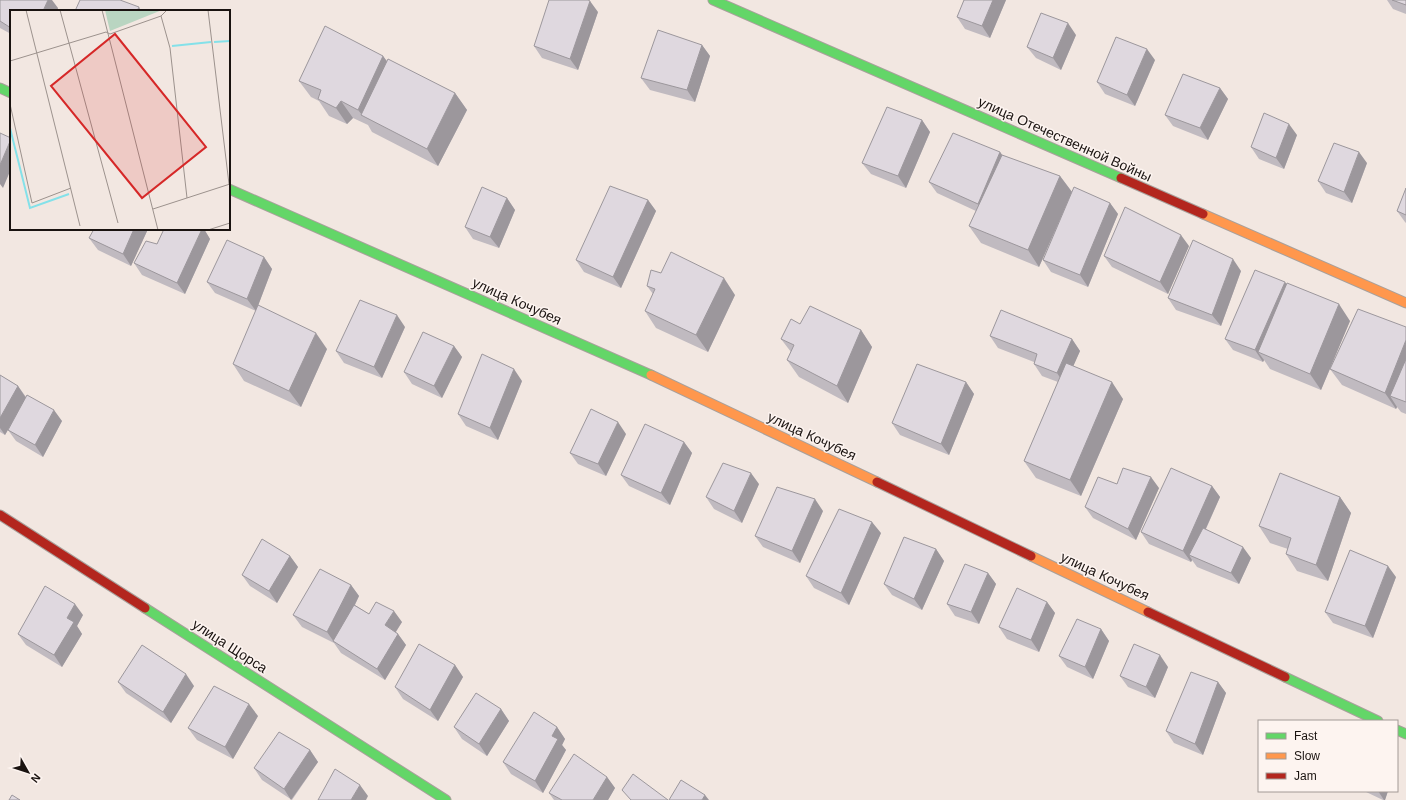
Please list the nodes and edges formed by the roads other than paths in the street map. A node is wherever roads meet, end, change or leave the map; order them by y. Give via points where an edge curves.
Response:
1 (713, 0) edge
2 (0, 88) edge
3 (10, 93) edge
4 (230, 189) edge
5 (1406, 303) edge
6 (0, 515) edge
7 (1376, 720) edge
8 (446, 800) edge

1 - 5 main road, улица Отечественной Войны
2 - 3 main road
4 - 7 main road, улица Кочубея via 657,378
6 - 8 main road, улица Щорса

